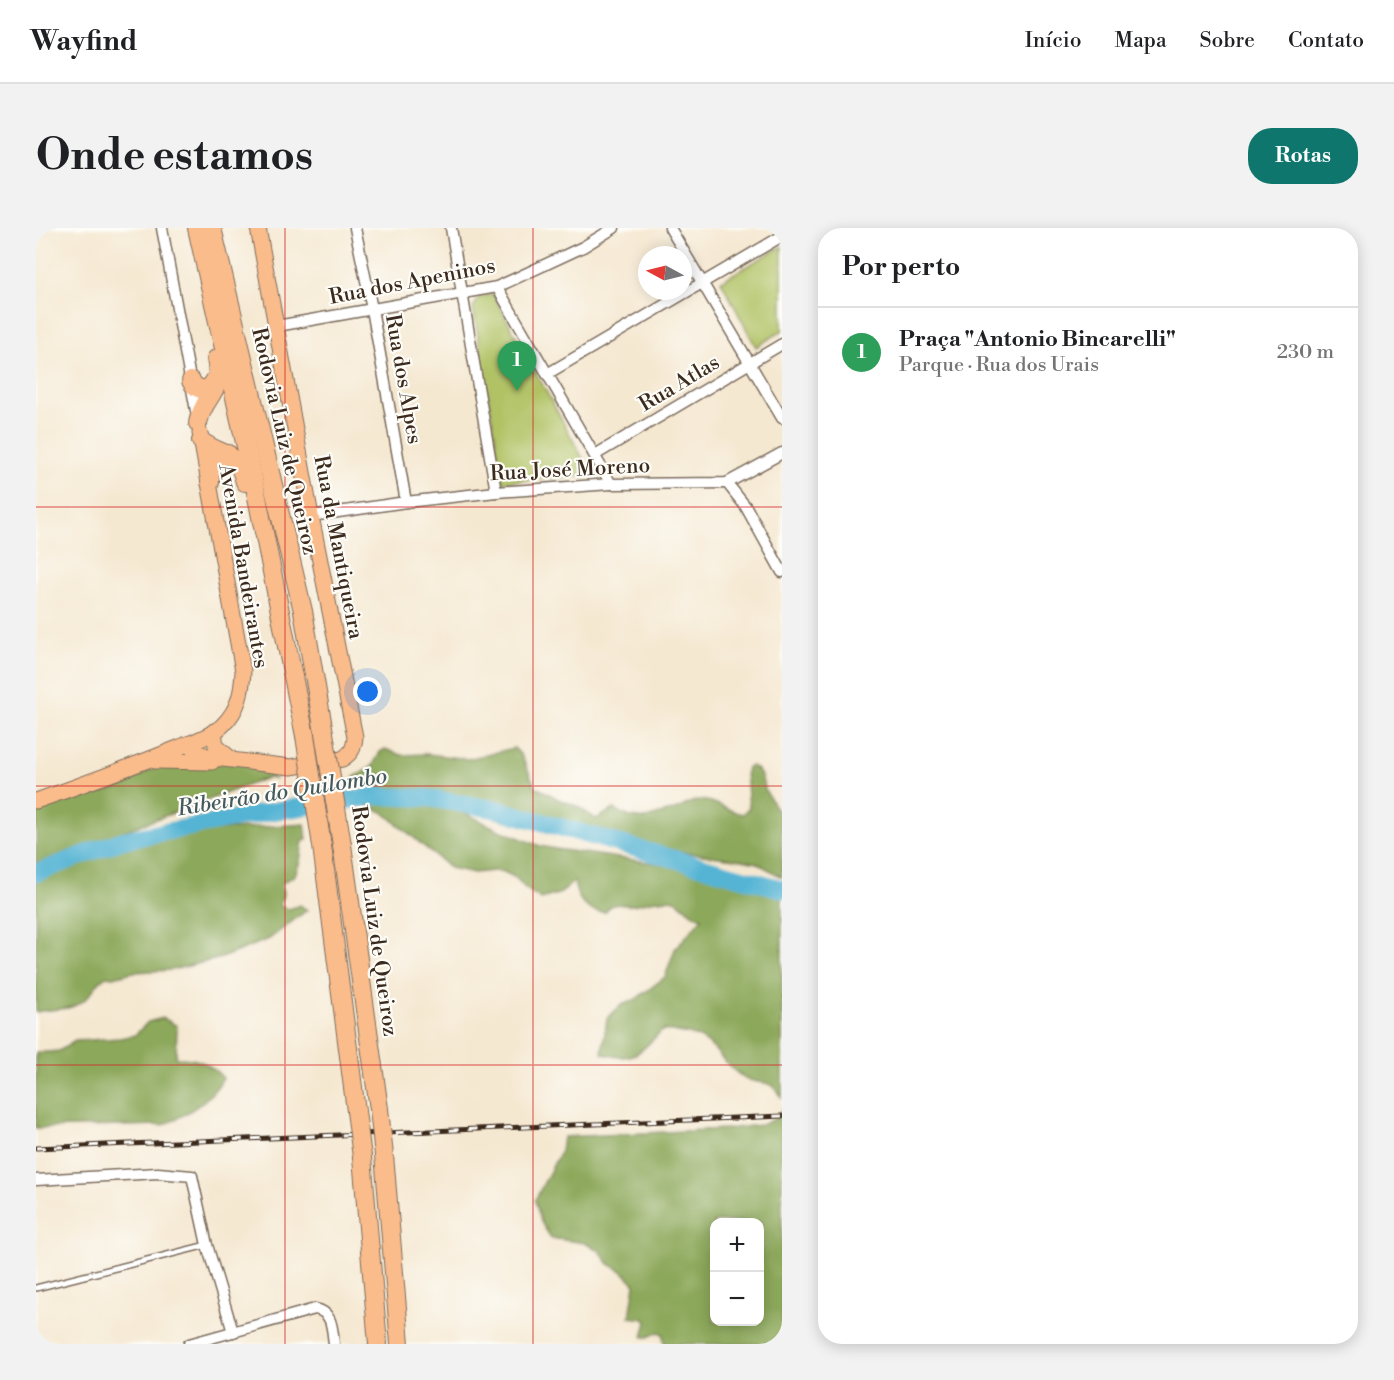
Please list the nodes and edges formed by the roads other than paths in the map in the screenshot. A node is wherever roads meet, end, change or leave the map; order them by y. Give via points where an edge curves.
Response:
1 (162, 228) edge
2 (188, 228) edge
3 (197, 228) edge
4 (212, 228) edge
5 (258, 228) edge
6 (355, 228) edge
7 (451, 228) edge
8 (614, 228) edge
9 (670, 228) edge
10 (782, 236) edge
11 (702, 283) junction
12 (497, 287) junction
13 (462, 293) junction
14 (372, 309) junction
15 (277, 326) junction
16 (782, 344) edge
17 (750, 363) junction
18 (219, 373) junction
19 (548, 374) junction
20 (191, 381) junction
21 (782, 418) edge
22 (198, 423) junction
23 (201, 441) junction
24 (782, 453) edge
25 (228, 454) junction
26 (595, 455) junction
27 (210, 482) junction
28 (727, 483) junction
29 (611, 484) junction
30 (496, 492) junction
31 (406, 502) junction
32 (311, 516) junction
33 (782, 572) edge
34 (284, 629) junction
35 (214, 731) junction
36 (190, 742) junction
37 (231, 759) junction
38 (146, 761) junction
39 (36, 801) edge
40 (36, 1180) edge
41 (207, 1245) junction
42 (36, 1288) edge
43 (375, 1298) junction
44 (233, 1332) junction
45 (189, 1344) edge
46 (334, 1344) edge
47 (371, 1344) edge
48 (378, 1344) edge
49 (402, 1344) edge

1 - 20 street
2 - 18 highway
3 - 34 highway, Rodovia Luiz de Queiroz
4 - 49 highway, Rodovia Luiz de Queiroz, bridge via 303,611 324,733 379,1109
5 - 15 main road, Rua da Mantiqueira
6 - 14 street, Rua dos Alpes
7 - 13 street
8 - 12 street, Rua dos Apeninos via 583,247
9 - 11 street
10 - 11 street
11 - 17 street
11 - 19 street
12 - 13 street, Rua dos Apeninos
12 - 19 street
13 - 14 street, Rua dos Apeninos
13 - 30 street
14 - 15 street, Rua dos Apeninos
14 - 31 street, Rua dos Alpes
15 - 32 main road, Rua da Mantiqueira
16 - 17 street, Rua Atlas
17 - 21 street
17 - 26 street, Rua Atlas
18 - 20 highway via 208,389 195,387
18 - 22 highway via 218,384
19 - 26 street
20 - 22 street
22 - 23 main road, Avenida Bandeirantes
23 - 25 highway
23 - 27 main road, Avenida Bandeirantes
24 - 28 street
25 - 27 highway via 214,460
25 - 34 highway via 242,467
26 - 29 street
27 - 35 main road, Avenida Bandeirantes via 243,671 238,704 232,716
28 - 29 street, Rua José Moreno
28 - 33 street via 746,507
29 - 30 street, Rua José Moreno
30 - 31 street, Rua José Moreno
31 - 32 street, Rua José Moreno
32 - 37 main road, Rua da Mantiqueira via 354,747 342,759 291,766
34 - 43 highway, Rodovia Luiz de Queiroz, bridge via 322,846 357,1111
35 - 36 main road, Avenida Bandeirantes
35 - 37 main road via 216,746
36 - 37 main road, Rua da Mantiqueira via 204,755
36 - 38 main road, Avenida Bandeirantes
37 - 38 main road
38 - 39 main road, Avenida Bandeirantes
40 - 41 street via 188,1174 193,1177
41 - 42 lane
41 - 44 street
43 - 47 highway
43 - 48 highway, Rodovia Luiz de Queiroz
44 - 45 street
44 - 46 street via 315,1309 329,1316

